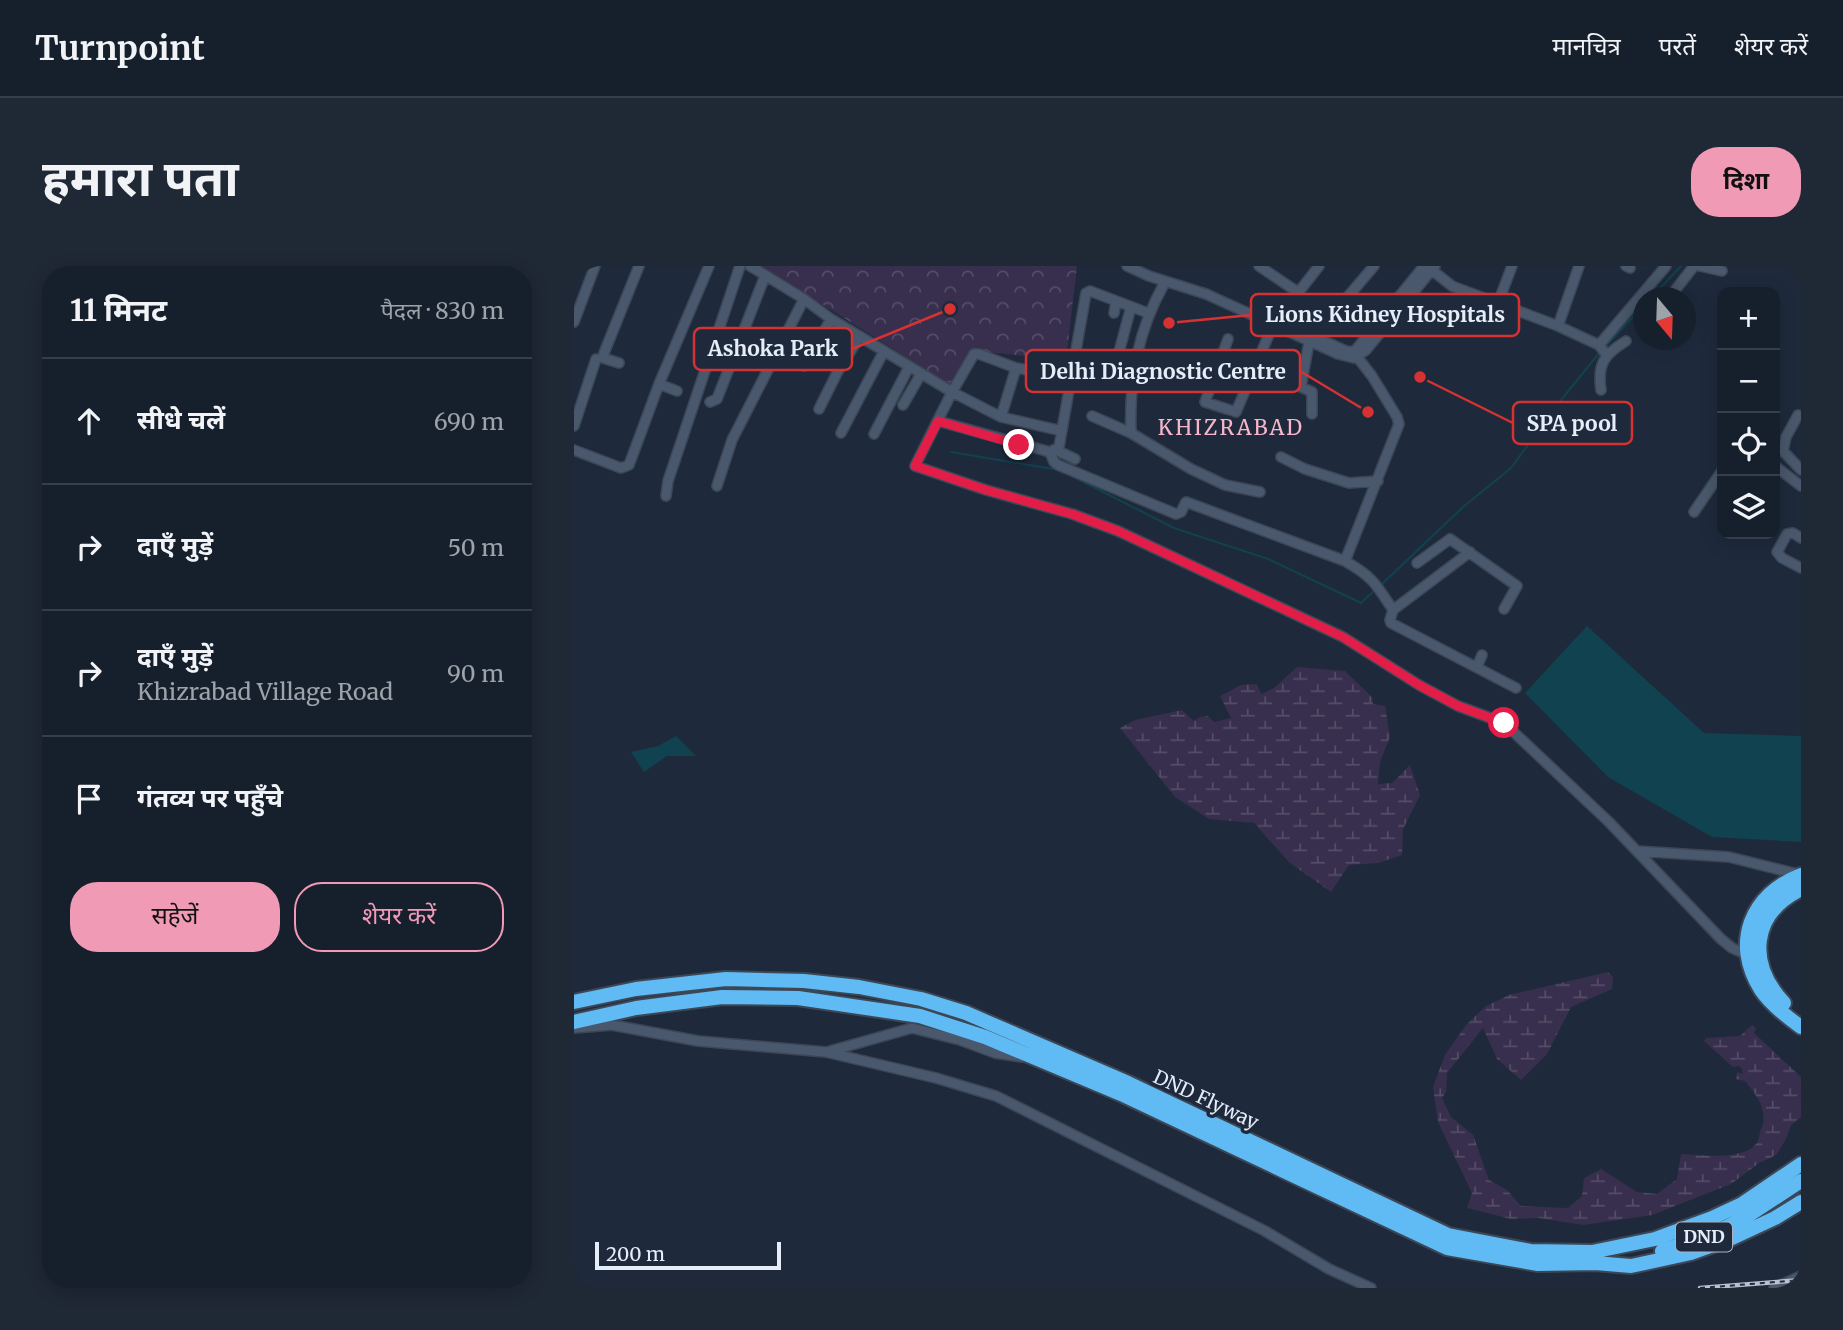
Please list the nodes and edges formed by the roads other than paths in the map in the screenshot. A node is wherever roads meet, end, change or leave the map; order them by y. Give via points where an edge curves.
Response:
1 (595, 266) edge
2 (639, 266) edge
3 (709, 266) edge
4 (740, 266) edge
5 (750, 266) edge
6 (1127, 266) edge
7 (1259, 266) edge
8 (1319, 266) edge
9 (1374, 266) edge
10 (1512, 266) edge
11 (1579, 266) edge
12 (1666, 266) edge
13 (1694, 266) edge
14 (1700, 266) edge
15 (1429, 267) edge
16 (1722, 271) dead end
17 (765, 276) junction
18 (1165, 282) junction
19 (1678, 287) edge
20 (1299, 293) junction
21 (803, 299) junction
22 (1116, 302) junction
23 (1498, 303) junction
24 (1131, 307) junction
25 (1114, 313) dead end
26 (1148, 313) junction
27 (831, 319) junction
28 (574, 322) edge
29 (1275, 323) junction
30 (1558, 326) junction
31 (860, 337) junction
32 (1228, 339) dead end
33 (1311, 339) junction
34 (1626, 341) dead end
35 (1602, 349) junction
36 (884, 351) junction
37 (1119, 352) dead end
38 (1354, 355) junction
39 (596, 359) dead end
40 (619, 363) dead end
41 (804, 366) dead end
42 (909, 367) junction
43 (1016, 368) junction
44 (921, 374) junction
45 (1073, 377) junction
46 (659, 384) junction
47 (1601, 390) dead end
48 (677, 391) dead end
49 (952, 392) junction
50 (710, 402) dead end
51 (903, 405) dead end
52 (819, 409) dead end
53 (1312, 414) dead end
54 (1092, 416) dead end
55 (1001, 417) junction
56 (938, 421) junction
57 (1797, 423) edge
58 (574, 426) edge
59 (1062, 431) junction
60 (841, 433) dead end
61 (1131, 433) junction
62 (874, 434) dead end
63 (574, 450) edge
64 (1053, 451) junction
65 (1281, 457) dead end
66 (1075, 459) dead end
67 (1780, 470) edge
68 (1801, 470) edge
69 (1719, 476) edge
70 (1378, 481) junction
71 (717, 486) dead end
72 (1801, 486) edge
73 (1260, 492) dead end
74 (666, 496) dead end
75 (1695, 512) dead end
76 (1801, 538) edge
77 (1470, 552) junction
78 (1345, 561) junction
79 (1417, 563) dead end
80 (1801, 568) edge
81 (1504, 609) dead end
82 (1393, 610) junction
83 (1482, 655) dead end
84 (1477, 667) junction
85 (1516, 688) dead end
86 (1637, 851) junction
87 (1801, 875) edge
88 (1801, 889) edge
89 (1748, 955) junction
90 (574, 1002) edge
91 (1801, 1017) edge
92 (574, 1022) edge
93 (1801, 1027) edge
94 (574, 1028) edge
95 (826, 1052) junction
96 (1038, 1060) junction
97 (1801, 1164) edge
98 (1801, 1181) edge
99 (1801, 1202) edge
100 (1595, 1263) junction
101 (1801, 1276) edge
102 (1371, 1288) edge
103 (1774, 1288) edge

1 - 28 street
2 - 40 street via 604,353 603,358
3 - 46 street
4 - 74 street
5 - 17 street
6 - 18 street
7 - 20 street
8 - 20 street
9 - 33 street
10 - 23 street
11 - 30 street
12 - 35 street
13 - 19 street
14 - 16 street
15 - 23 street via 1452,286
15 - 38 street via 1366,351
17 - 21 street
17 - 50 street via 716,399
18 - 26 street
18 - 29 street via 1215,294
20 - 29 street
21 - 27 street
21 - 71 street via 732,440
22 - 24 street
22 - 25 street
22 - 45 street via 1086,293
23 - 30 street
24 - 26 street
24 - 37 street
26 - 61 street via 1131,395
27 - 31 street
27 - 41 street
29 - 32 street via 1236,412 1205,402
29 - 33 street
30 - 35 street
31 - 36 street
31 - 52 street
33 - 38 street via 1338,354
33 - 53 street via 1301,387 1312,392
34 - 35 street
35 - 47 street
36 - 42 street
36 - 60 street
38 - 70 street via 1398,420 1397,435
39 - 58 street
42 - 44 street
42 - 62 street
43 - 45 street
43 - 49 street via 976,354
43 - 55 street
44 - 49 street
44 - 51 street
45 - 59 street
46 - 48 street
46 - 63 street via 626,467
49 - 55 street
49 - 56 street
54 - 61 street
55 - 59 street
56 - 64 street
56 - 86 street via 915,466 1118,531 1343,637 1458,706 1504,723
57 - 68 street via 1783,451
59 - 64 street
61 - 73 street via 1225,485
64 - 66 street
64 - 78 street via 1058,465 1176,514 1186,502
65 - 70 street via 1349,483
67 - 72 street
69 - 75 street
70 - 78 street
76 - 80 street via 1787,534 1777,550
77 - 79 street via 1450,539
77 - 81 street via 1517,586
77 - 82 street
78 - 82 street via 1367,574
82 - 84 street via 1391,622
83 - 84 street
84 - 85 street
86 - 87 street via 1729,857
86 - 89 street via 1721,939
87 - 89 highway via 1778,887 1757,908 1748,929
88 - 91 highway via 1774,907 1760,932 1767,979
89 - 93 highway via 1762,991
90 - 97 highway, DND Flyway via 636,989 726,979 804,981 921,999 966,1013 1128,1083 1448,1235 1531,1251 1592,1252 1655,1239 1742,1204
92 - 96 highway, DND Flyway via 676,1001 798,998 920,1016
94 - 95 street via 612,1025 698,1041
95 - 96 street via 912,1028 995,1053
95 - 102 street via 996,1096
96 - 100 highway, DND Flyway via 1121,1094 1447,1248 1538,1264
98 - 100 highway, DND via 1717,1232 1648,1256
99 - 100 highway via 1730,1239 1691,1253 1631,1266
101 - 103 street

